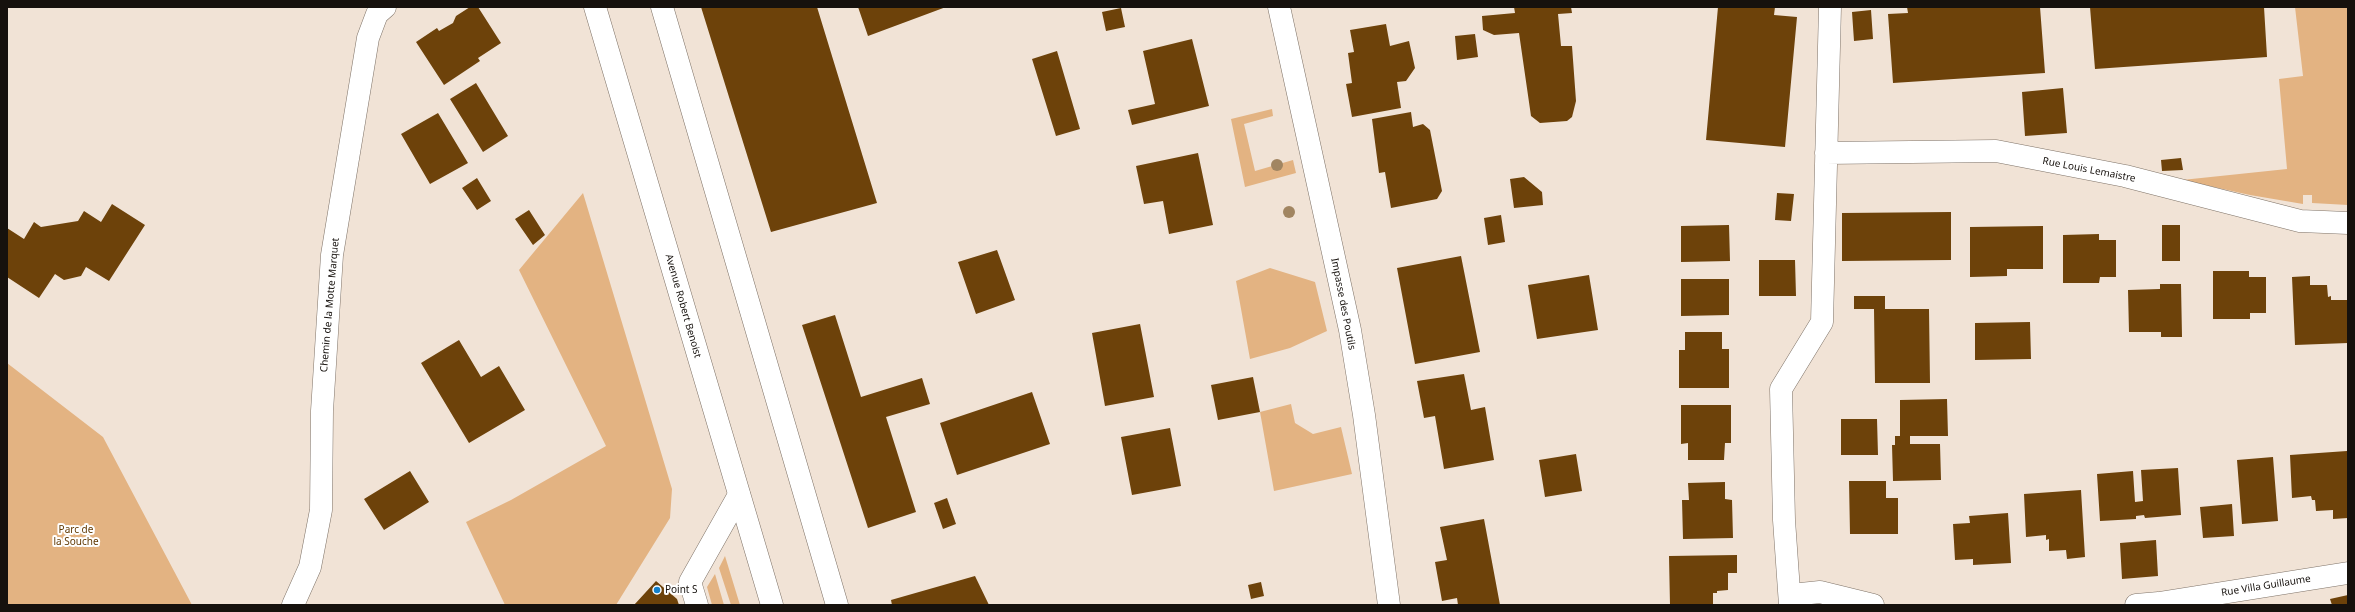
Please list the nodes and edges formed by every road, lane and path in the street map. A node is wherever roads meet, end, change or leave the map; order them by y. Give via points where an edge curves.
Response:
1 (385, 7) edge
2 (595, 7) edge
3 (662, 7) edge
4 (1279, 7) edge
5 (1830, 7) edge
6 (1826, 152) junction
7 (2348, 223) edge
8 (739, 495) junction
9 (2348, 573) edge
10 (1790, 600) edge
11 (293, 605) edge
12 (697, 605) edge
13 (772, 605) edge
14 (837, 605) edge
15 (1389, 605) edge
16 (1873, 605) edge
17 (2136, 605) edge

1 - 11 street, Chemin de la Motte Marquet via 378,14 368,38 332,254 322,411 321,510 310,567
2 - 8 street, Avenue Robert Benoist
3 - 14 street
4 - 15 street, Impasse des Poutils via 1350,330 1364,414
5 - 6 street
6 - 7 street, Rue Louis Lemaistre via 1996,151 2124,176 2300,221
6 - 10 street via 1822,322 1781,389 1784,520
8 - 12 street via 690,582
8 - 13 street, Avenue Robert Benoist
9 - 17 street, Rue Villa Guillaume
10 - 16 street via 1820,592

